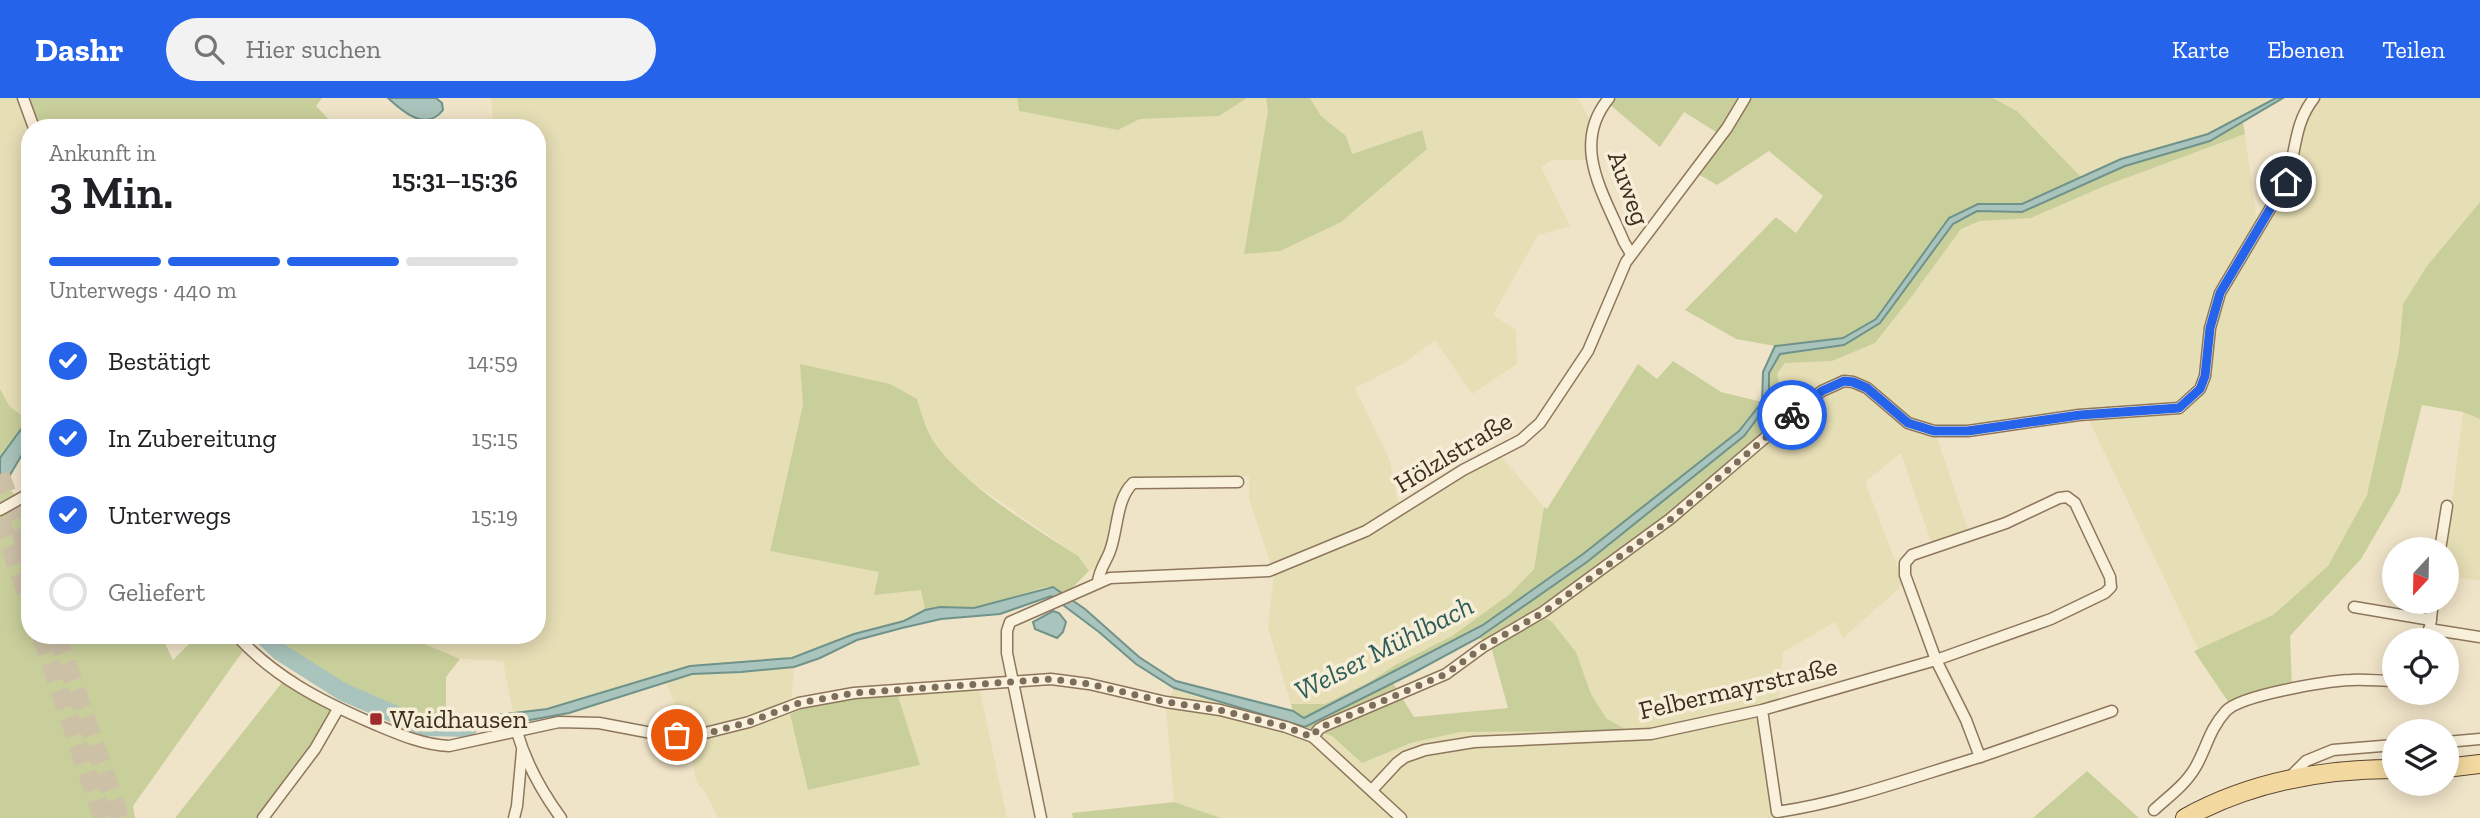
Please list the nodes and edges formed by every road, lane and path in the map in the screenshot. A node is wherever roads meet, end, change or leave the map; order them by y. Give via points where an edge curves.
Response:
1 (23, 98) edge
2 (1609, 98) edge
3 (1745, 98) edge
4 (2314, 98) edge
5 (31, 119) edge
6 (1631, 254) junction
7 (1238, 482) dead end
8 (21, 498) edge
9 (2446, 506) dead end
10 (0, 510) edge
11 (2442, 537) edge
12 (1098, 582) junction
13 (2354, 607) dead end
14 (2422, 628) edge
15 (2459, 635) edge
16 (2480, 638) edge
17 (244, 644) edge
18 (1936, 660) junction
19 (1012, 680) junction
20 (2382, 681) edge
21 (338, 709) junction
22 (1762, 710) junction
23 (2112, 711) dead end
24 (517, 732) junction
25 (1312, 737) junction
26 (2480, 739) edge
27 (2459, 741) edge
28 (2382, 746) edge
29 (522, 751) junction
30 (1980, 757) junction
31 (2480, 764) edge
32 (2459, 766) edge
33 (2382, 770) edge
34 (2289, 778) junction
35 (1372, 790) junction
36 (2154, 810) dead end
37 (1777, 815) edge
38 (262, 818) edge
39 (514, 818) edge
40 (561, 818) edge
41 (1041, 818) edge
42 (1401, 818) edge
43 (2185, 818) edge

1 - 5 street
2 - 6 street, Auweg via 1595,119 1591,157
3 - 6 street, Hölzlstraße
4 - 25 street via 2300,120 2286,182 2220,293 2200,389 2179,408 1934,431 1908,423 1861,384 1837,383 1800,408 1671,519 1544,612 1446,674 1324,726
6 - 12 street, Hölzlstraße via 1588,351 1540,423 1513,445 1463,470 1366,531 1269,571 1123,576
7 - 12 street via 1133,483 1123,497
8 - 10 street
9 - 11 street
12 - 19 street, Hölzlstraße via 1013,619 1006,642
13 - 14 street
15 - 16 street
17 - 21 street via 310,695
18 - 18 street, Felbermayrstraße via 2051,619 2111,587 2075,503 2059,498 2006,523 1912,555 1905,562 1905,575
18 - 22 street, Felbermayrstraße
18 - 30 street
19 - 24 street via 854,693 799,703 697,736 559,722
19 - 25 street via 1089,684 1220,710
19 - 41 street
20 - 36 street via 2332,682 2235,704 2210,733 2190,776
21 - 24 street via 432,745 449,746
21 - 38 street via 315,749
22 - 35 street, Felbermayrstraße via 1651,734 1474,742 1425,750 1397,763
22 - 37 street
23 - 30 street
24 - 29 street
25 - 35 street
26 - 27 street
28 - 34 street via 2333,750 2306,761
29 - 39 street
29 - 40 street
30 - 37 street
31 - 32 main road
33 - 34 main road
34 - 43 main road
35 - 42 street

